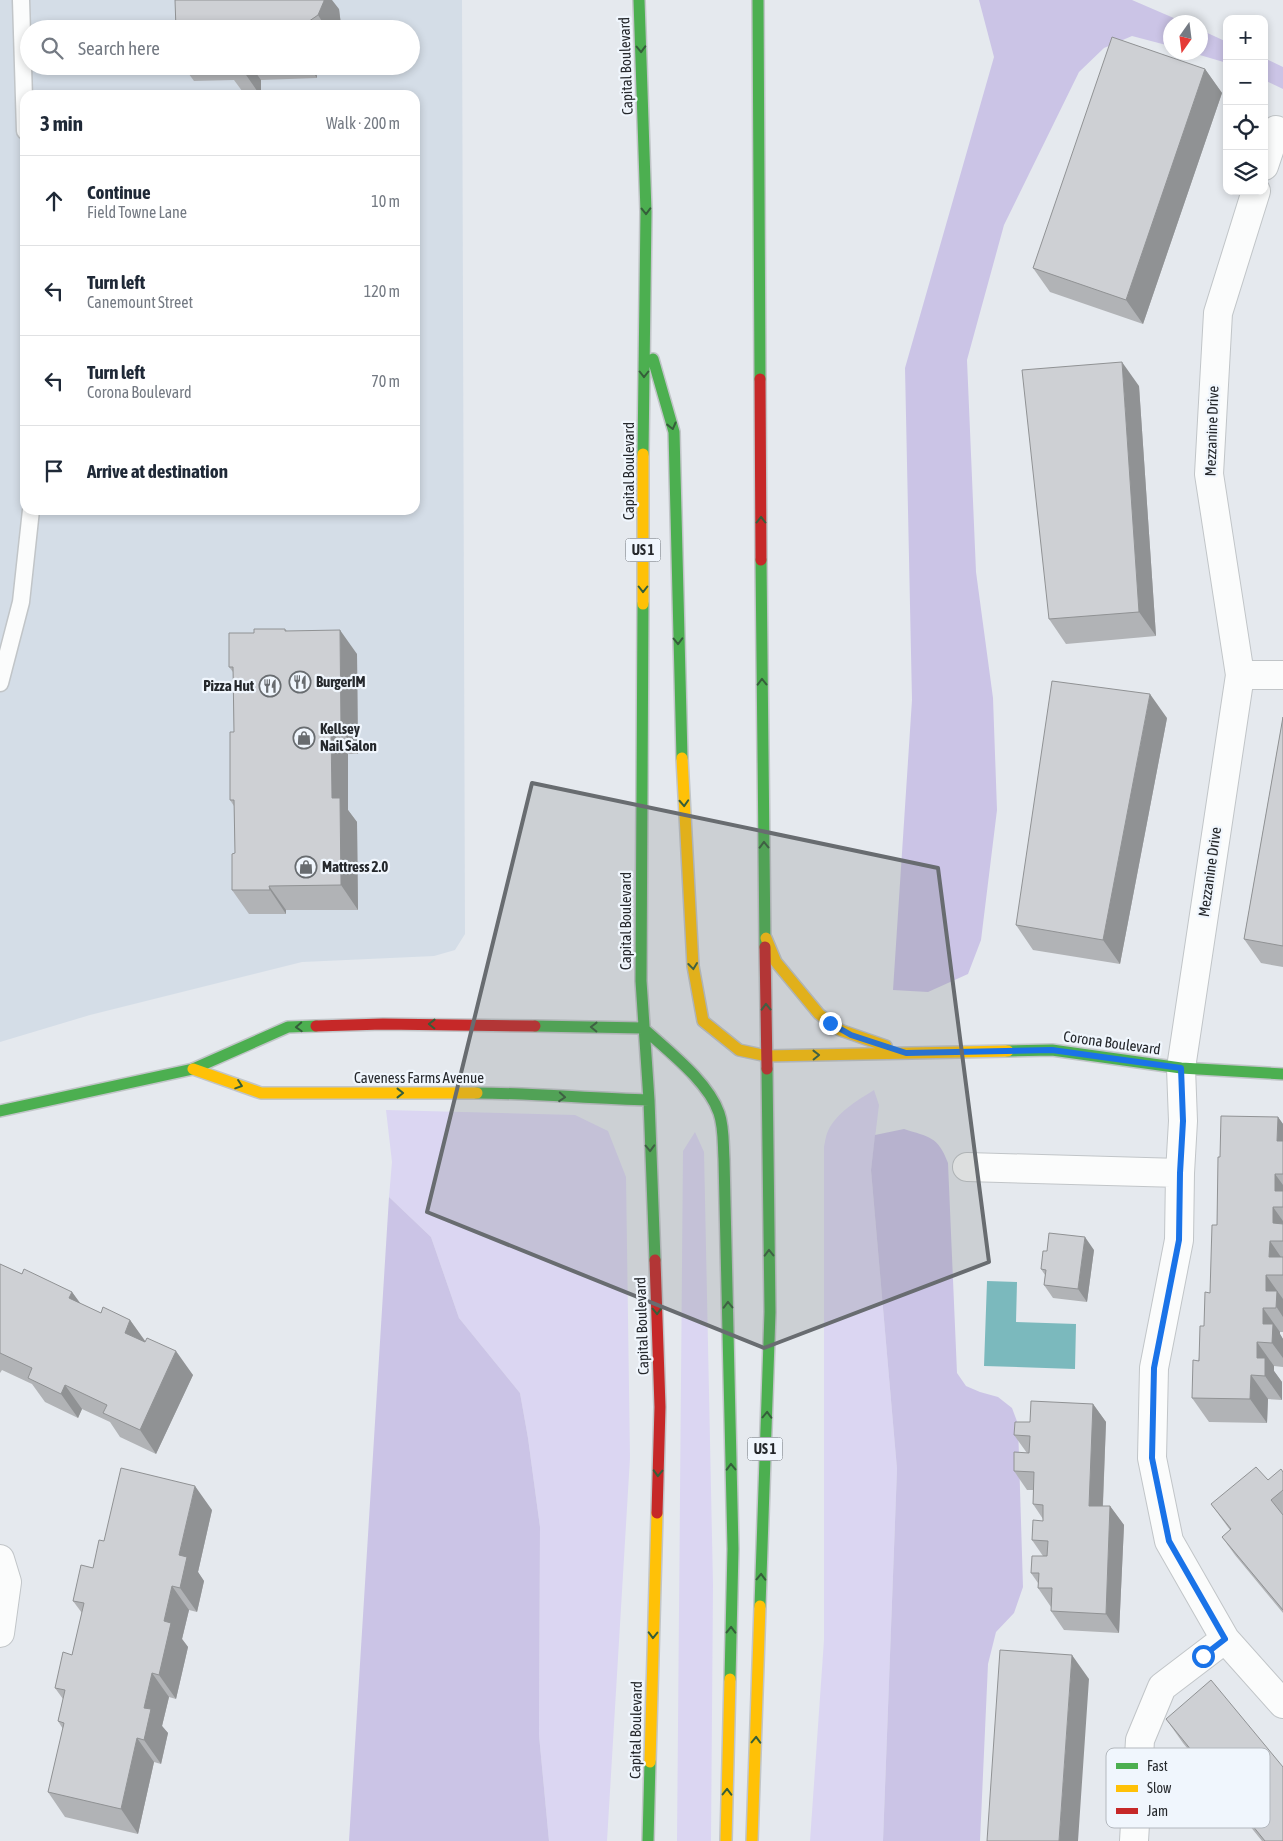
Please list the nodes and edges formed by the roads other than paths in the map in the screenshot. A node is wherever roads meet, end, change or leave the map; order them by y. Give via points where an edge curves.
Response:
1 (21, 0) edge
2 (639, 0) edge
3 (758, 0) edge
4 (22, 20) edge
5 (23, 75) edge
6 (24, 90) edge
7 (1283, 135) edge
8 (1268, 154) edge
9 (1255, 195) edge
10 (644, 329) junction
11 (30, 515) edge
12 (1240, 675) junction
13 (1283, 675) edge
14 (0, 683) edge
15 (766, 938) junction
16 (643, 1028) junction
17 (906, 1053) junction
18 (767, 1056) junction
19 (1181, 1068) junction
20 (193, 1069) junction
21 (1283, 1074) edge
22 (649, 1100) junction
23 (0, 1110) edge
24 (967, 1167) dead end
25 (1180, 1173) junction
26 (0, 1559) edge
27 (0, 1633) edge
28 (1225, 1639) junction
29 (1283, 1704) edge
30 (1140, 1748) edge
31 (1135, 1828) edge
32 (648, 1841) edge
33 (726, 1841) edge
34 (752, 1841) edge
35 (1134, 1841) edge

1 - 4 lane
2 -> 10 main road, Capital Boulevard / US 1 via 646,212
15 -> 3 main road, US 1
5 - 6 lane
7 - 8 street via 1276,130
9 - 12 street, Mezzanine Drive via 1218,313 1209,474
10 -> 16 main road, Capital Boulevard / US 1
10 -> 18 main road, Corona Boulevard via 674,432 680,712 693,966 703,1022 739,1050
11 - 14 lane via 21,602
12 - 13 street
12 - 19 street, Mezzanine Drive
15 - 17 main road, Corona Boulevard via 776,962 819,1014 851,1035
18 -> 15 main road, US 1
16 -> 20 main road via 383,1024 288,1027
16 - 22 main road, Capital Boulevard / US 1
33 -> 16 main road via 733,1549 724,1159 719,1112 680,1061
18 -> 17 main road, Corona Boulevard
17 - 19 main road, Corona Boulevard via 1052,1050
34 -> 18 main road, US 1 via 770,1312
19 - 21 main road, Corona Boulevard
19 - 25 street, Mezzanine Drive via 1183,1121
20 -> 22 main road, Caveness Farms Avenue via 261,1092 511,1093 598,1100
20 - 23 main road
22 -> 32 main road, Capital Boulevard / US 1 via 660,1407
24 - 25 street
25 - 28 street, Mezzanine Drive via 1179,1240 1154,1368 1152,1458 1169,1541
26 - 27 street via 7,1582
28 - 29 street, Mezzanine Drive
28 - 30 street via 1162,1687
31 - 35 street

